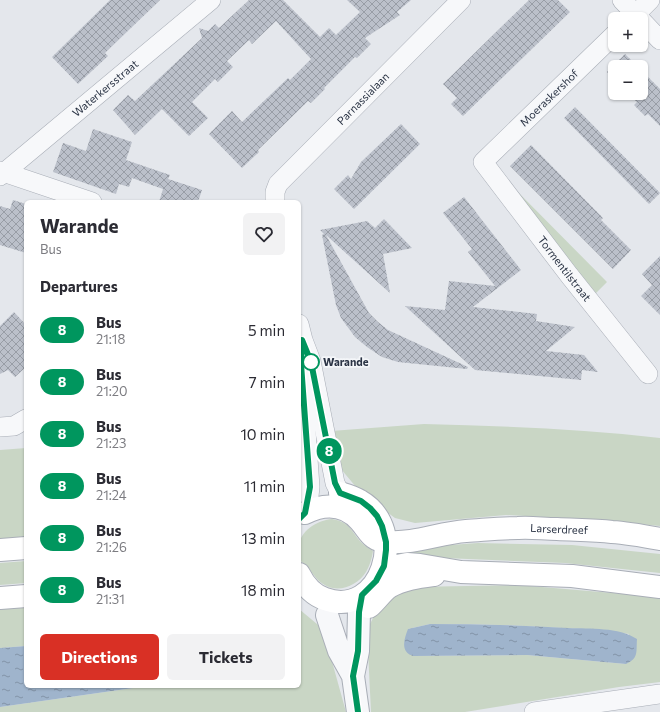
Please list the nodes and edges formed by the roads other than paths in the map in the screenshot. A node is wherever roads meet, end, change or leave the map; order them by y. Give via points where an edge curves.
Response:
1 (211, 0) edge
2 (461, 0) edge
3 (622, 0) edge
4 (650, 0) edge
5 (632, 12) edge
6 (641, 12) edge
7 (648, 29) edge
8 (660, 40) edge
9 (608, 41) edge
10 (483, 162) joint
11 (2, 173) edge
12 (86, 200) edge
13 (275, 200) edge
14 (301, 332) edge
15 (648, 374) dead end
16 (24, 421) edge
17 (0, 427) edge
18 (340, 493) junction
19 (303, 507) edge
20 (384, 534) junction
21 (660, 539) edge
22 (24, 548) edge
23 (0, 550) edge
24 (301, 577) edge
25 (660, 587) edge
26 (371, 593) junction
27 (24, 596) edge
28 (0, 598) edge
29 (301, 602) edge
30 (327, 615) junction
31 (353, 676) junction
32 (660, 694) edge
33 (358, 712) edge
34 (534, 712) edge

1 - 11 street, Waterkersstraat
2 - 13 street, Parnassialaan via 278,184
3 - 5 street
4 - 6 street
7 - 8 street
9 - 10 street, Moeraskershof
10 - 15 street, Tormentilstraat
11 - 12 street
14 - 18 street via 311,362 335,483
14 - 19 street via 310,487
16 - 17 street via 14,426
18 - 19 main road via 324,492
18 - 20 main road via 361,501 373,512
19 - 20 main road via 335,506 345,509 361,522 371,536 379,541
20 - 21 main road, Larserdreef via 418,541 458,532 518,528 612,532
20 - 26 main road via 385,558
22 - 23 main road
24 - 26 main road via 314,594 330,601 346,601
25 - 26 main road via 572,576 462,572 407,564 392,567
26 - 30 main road via 342,616
26 - 31 street
27 - 28 main road
29 - 30 main road via 310,609
30 - 31 street via 339,651
31 - 33 street
32 - 34 street

